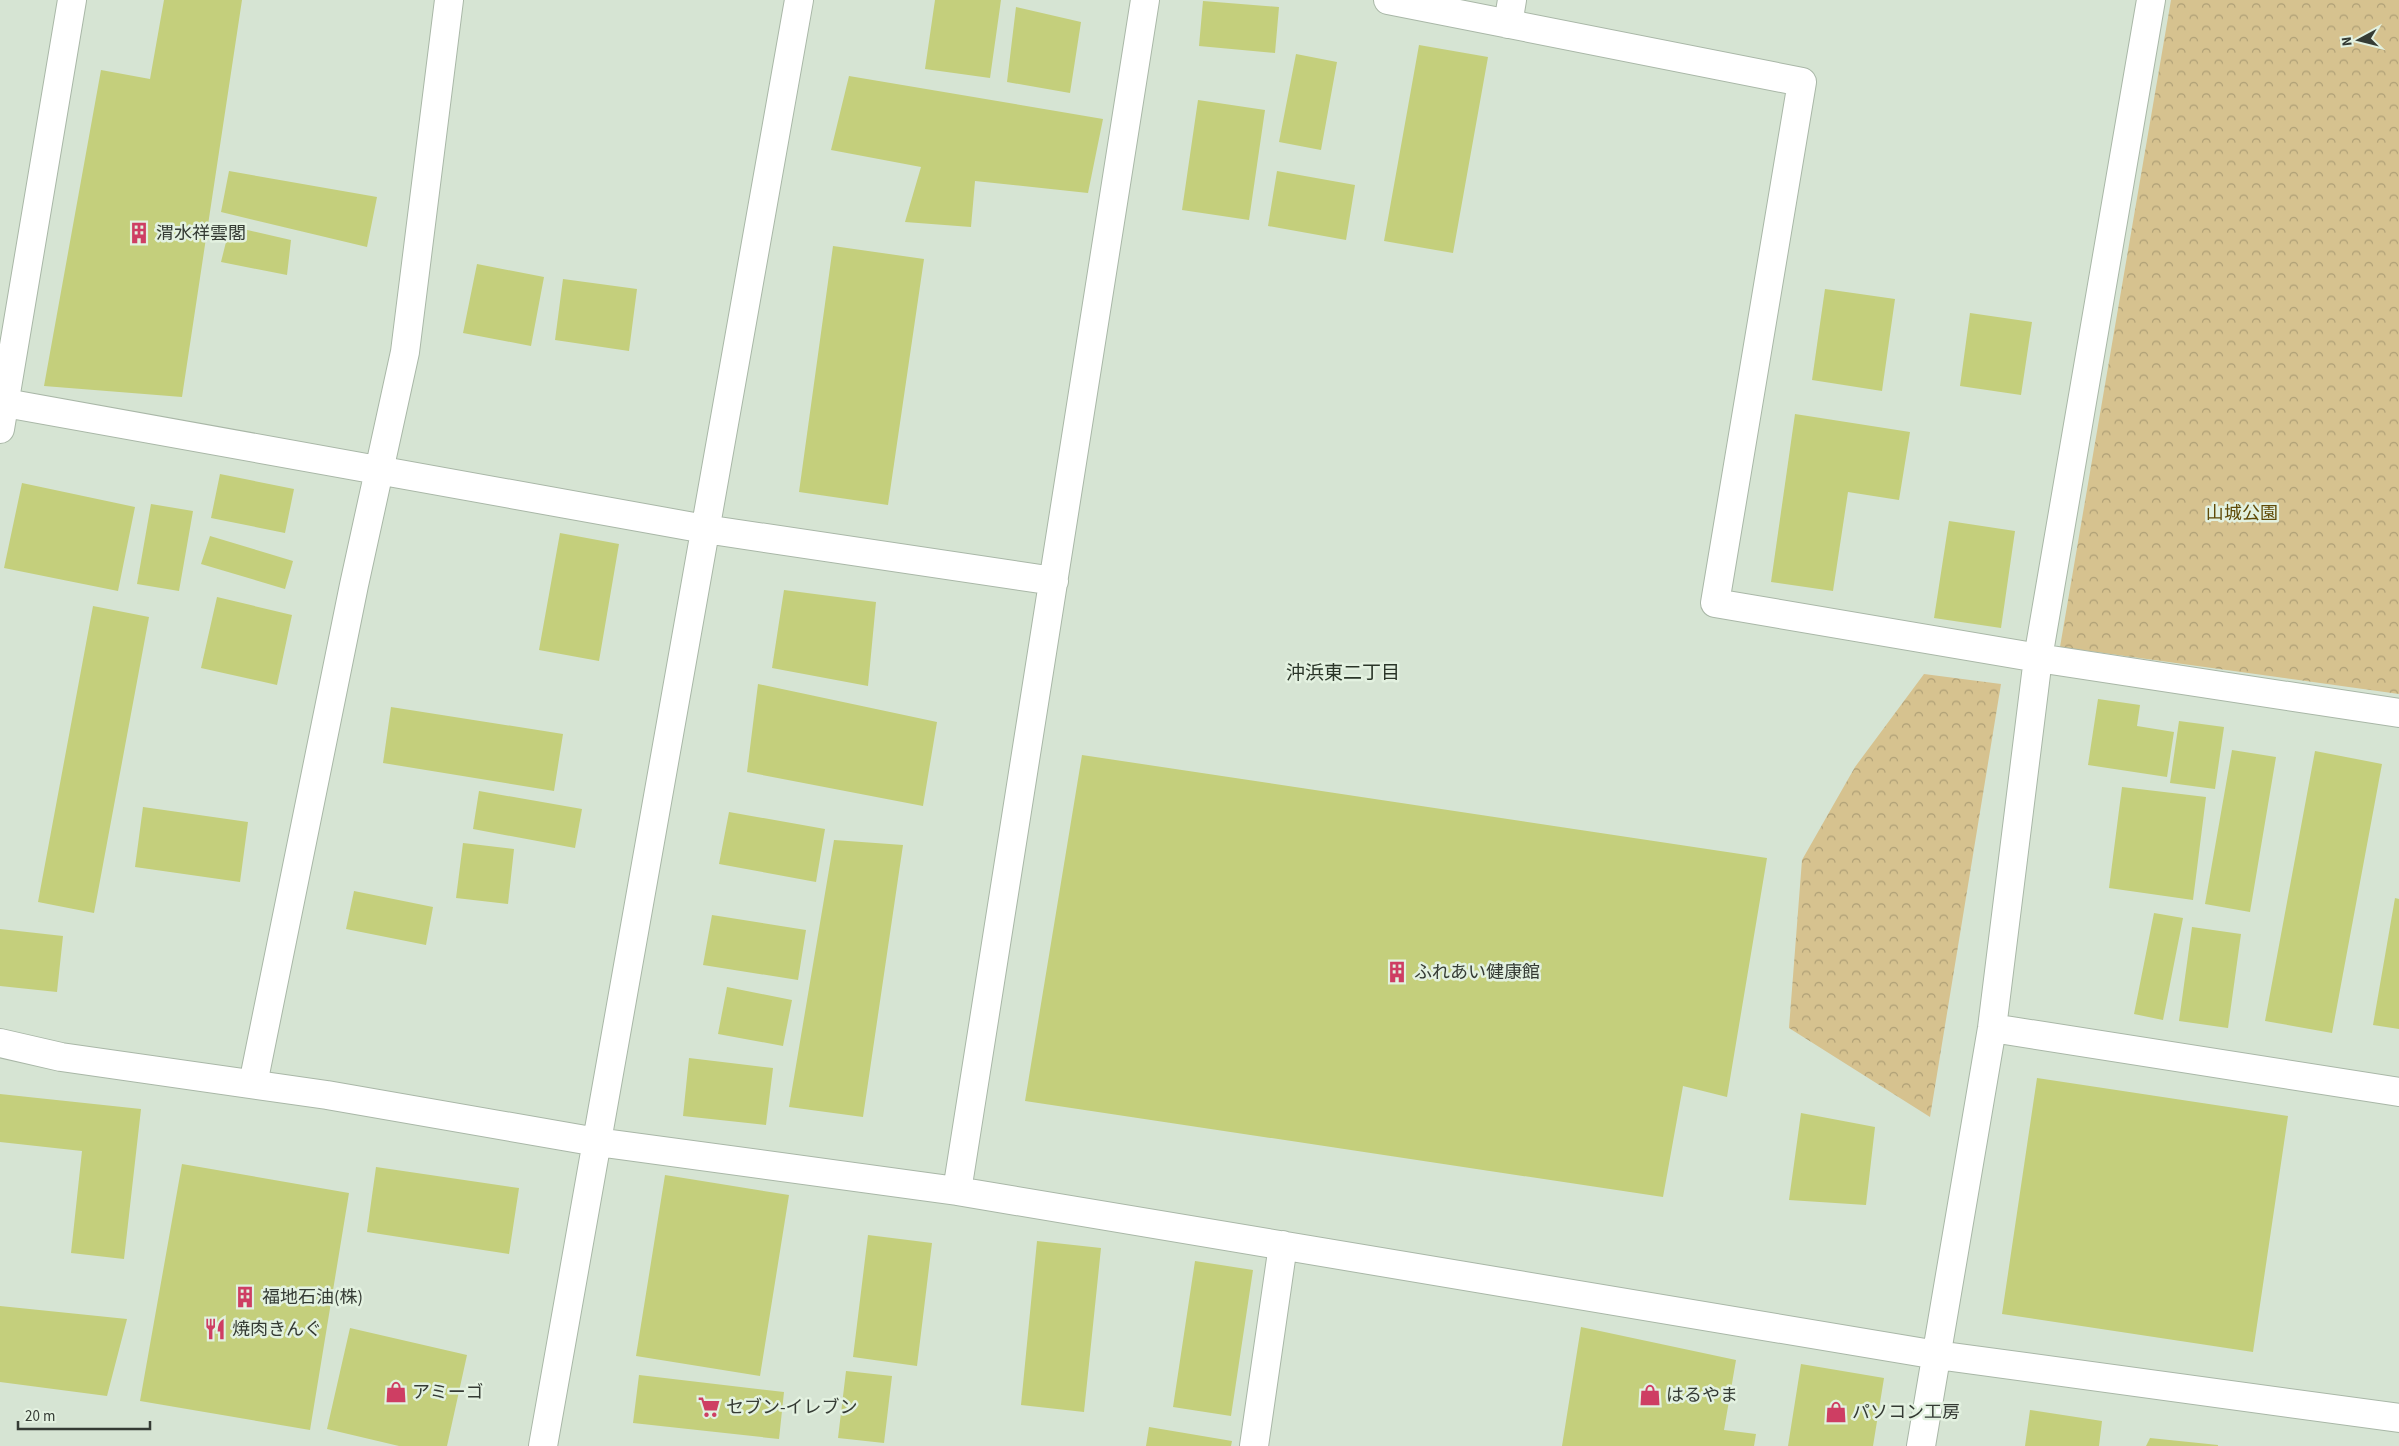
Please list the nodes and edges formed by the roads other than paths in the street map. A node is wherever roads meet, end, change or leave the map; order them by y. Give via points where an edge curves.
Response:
1 (72, 0) edge
2 (448, 0) edge
3 (799, 0) edge
4 (1146, 0) edge
5 (1388, 0) edge
6 (2151, 0) edge
7 (1510, 12) edge
8 (1, 411) edge
9 (380, 471) junction
10 (705, 529) junction
11 (1054, 581) junction
12 (2038, 658) junction
13 (2399, 713) edge
14 (1992, 1028) junction
15 (0, 1042) edge
16 (252, 1084) junction
17 (2399, 1092) edge
18 (597, 1142) junction
19 (958, 1190) junction
20 (1283, 1245) junction
21 (1936, 1355) junction
22 (2399, 1418) edge
23 (543, 1446) edge
24 (1254, 1446) edge
25 (1921, 1446) edge

1 - 8 street
2 - 9 street via 405,352
3 - 10 street
4 - 11 street
5 - 7 street
6 - 12 street
7 - 12 street via 1802,82 1715,603
8 - 9 street
9 - 10 street
9 - 16 street
10 - 11 street
10 - 18 street
11 - 19 street
12 - 13 street
12 - 14 street
14 - 17 street
14 - 21 street
15 - 16 street via 61,1057
16 - 18 street
18 - 19 street
18 - 23 street
19 - 20 street
20 - 21 street
20 - 24 street
21 - 22 street
21 - 25 street

